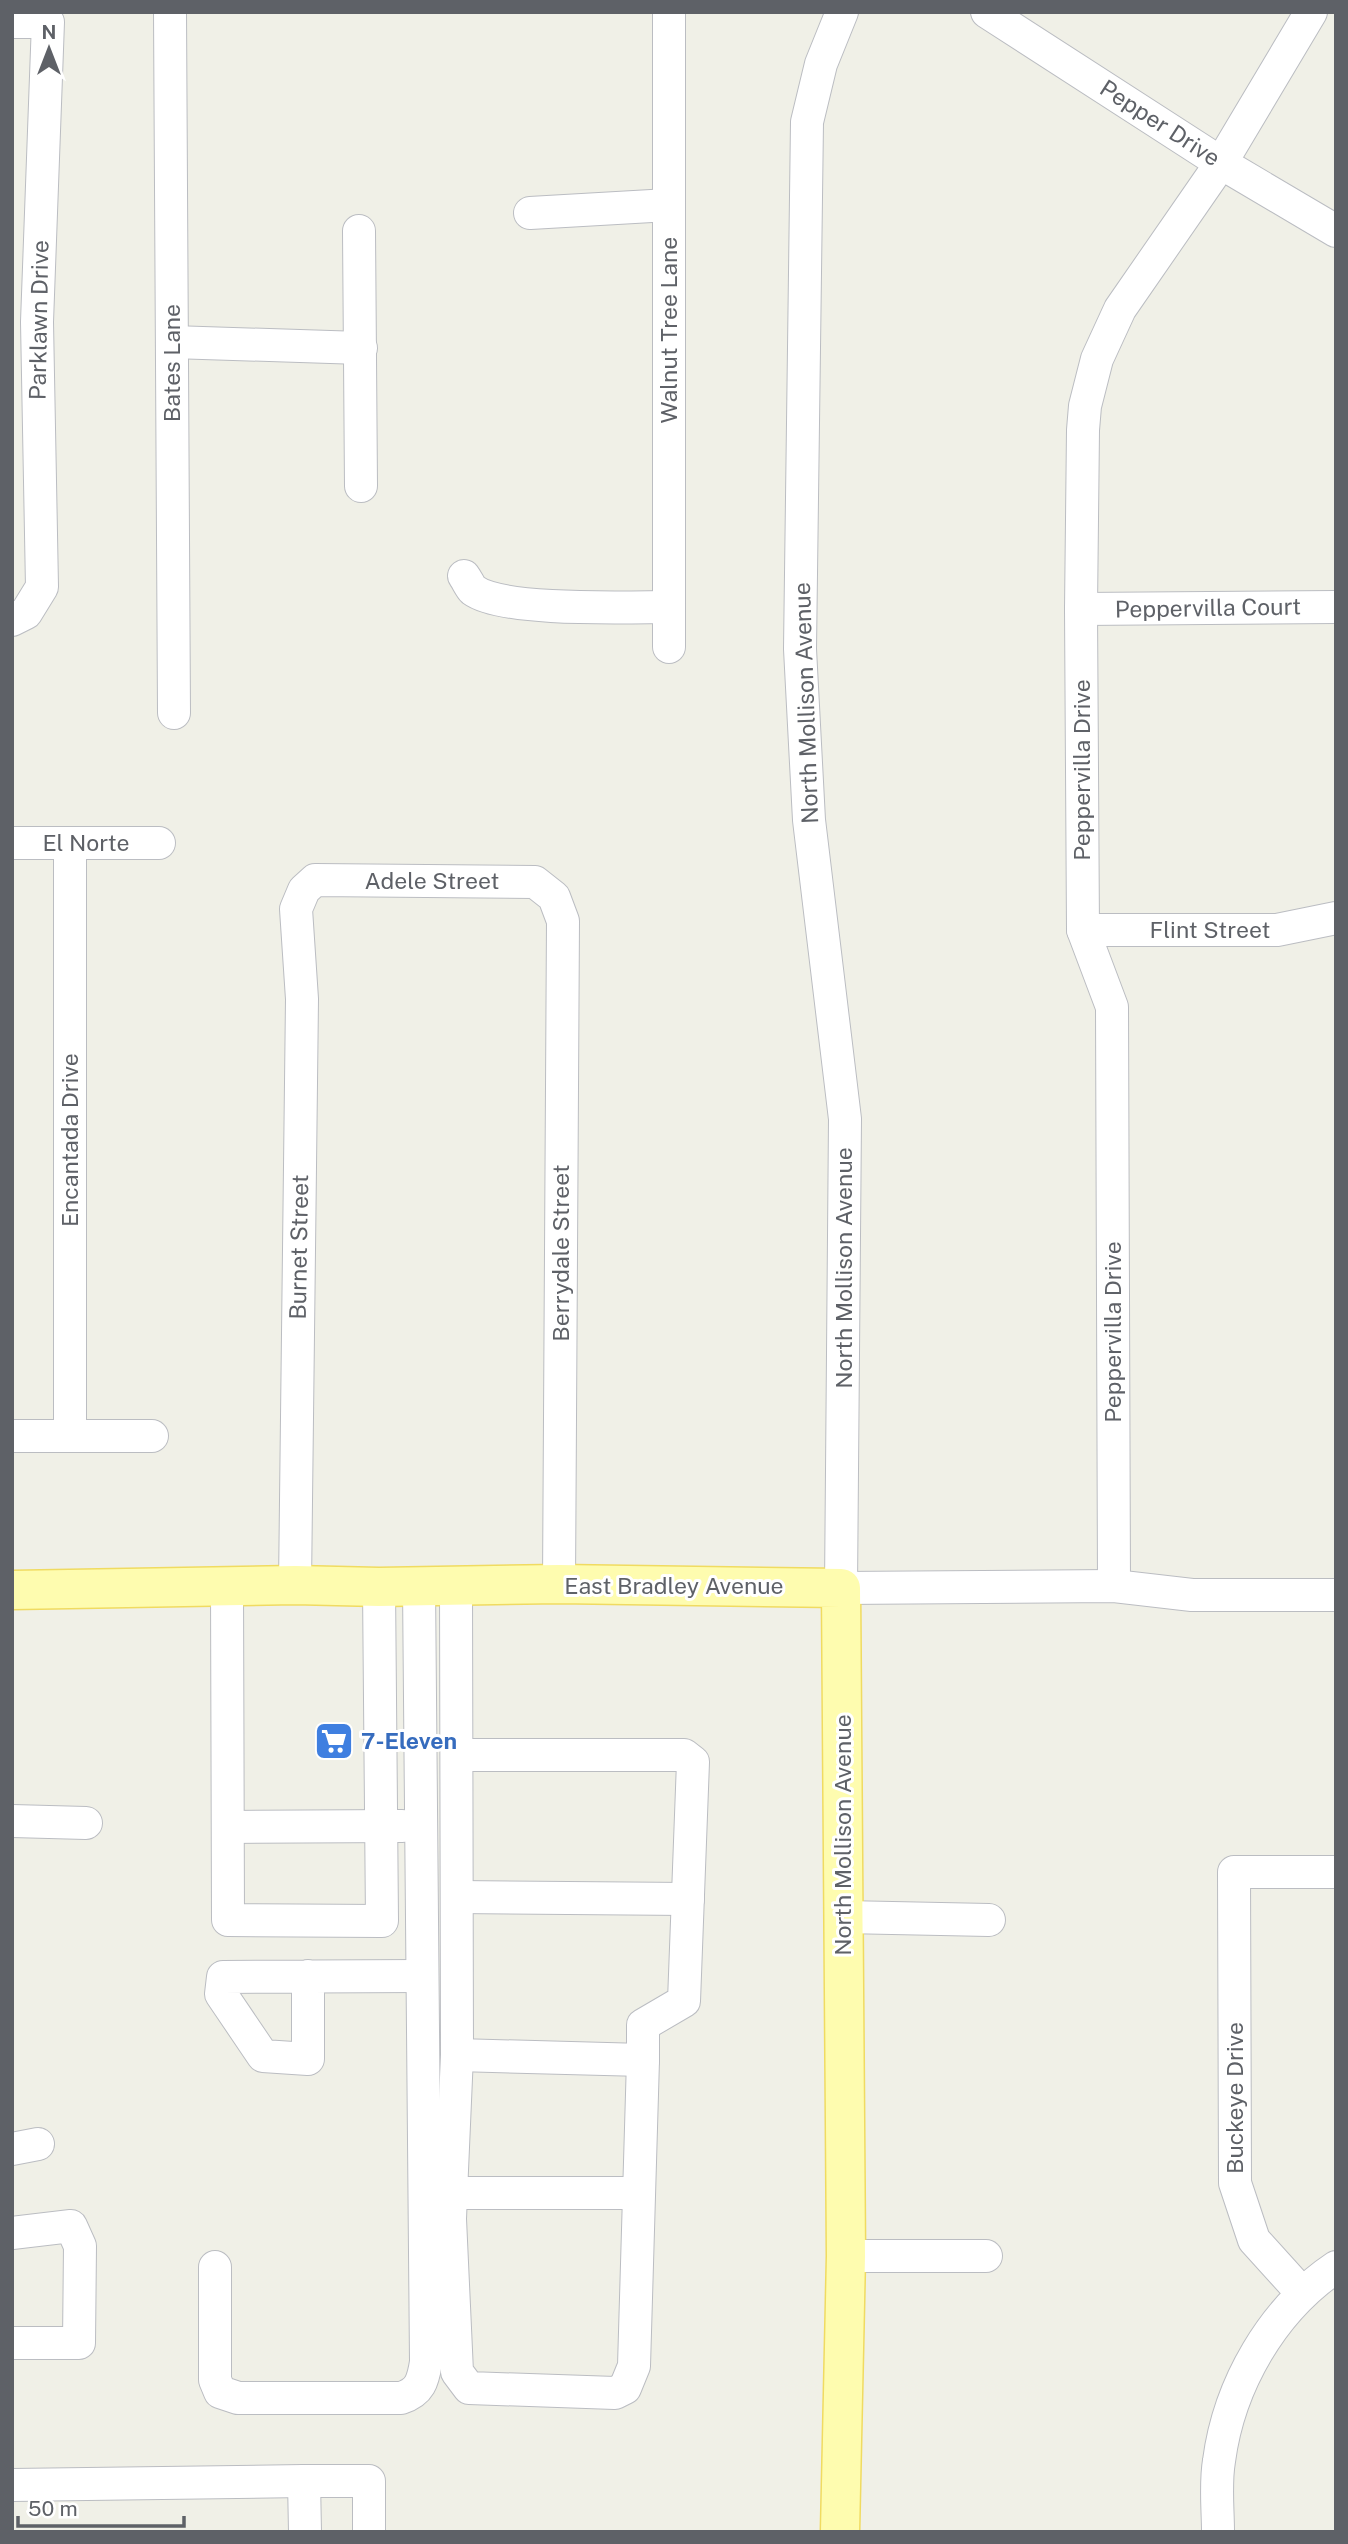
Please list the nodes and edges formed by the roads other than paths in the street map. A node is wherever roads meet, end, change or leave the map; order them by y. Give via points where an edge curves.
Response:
1 (170, 12) edge
2 (670, 12) edge
3 (842, 12) edge
4 (987, 12) edge
5 (1311, 12) edge
6 (12, 22) edge
7 (1221, 163) junction
8 (670, 205) junction
9 (530, 213) dead end
10 (359, 231) dead end
11 (1336, 231) edge
12 (24, 322) edge
13 (172, 342) junction
14 (360, 348) junction
15 (360, 486) dead end
16 (464, 576) dead end
17 (670, 607) junction
18 (1336, 607) edge
19 (1081, 609) junction
20 (19, 617) edge
21 (670, 648) dead end
22 (174, 713) dead end
23 (12, 843) edge
24 (70, 844) junction
25 (159, 844) dead end
26 (296, 909) joint
27 (1336, 918) edge
28 (563, 921) joint
29 (1083, 930) junction
30 (12, 1436) edge
31 (70, 1436) junction
32 (152, 1436) dead end
33 (559, 1584) junction
34 (295, 1585) junction
35 (227, 1586) junction
36 (438, 1586) junction
37 (1114, 1586) junction
38 (379, 1587) junction
39 (841, 1588) junction
40 (12, 1590) edge
41 (1336, 1595) edge
42 (457, 1755) junction
43 (12, 1821) edge
44 (86, 1823) dead end
45 (381, 1826) junction
46 (421, 1826) junction
47 (228, 1827) junction
48 (1336, 1872) edge
49 (457, 1897) junction
50 (688, 1899) junction
51 (844, 1917) junction
52 (989, 1920) dead end
53 (308, 1976) dead end
54 (422, 1976) junction
55 (457, 2054) junction
56 (643, 2060) junction
57 (451, 2193) junction
58 (639, 2193) junction
59 (12, 2233) edge
60 (845, 2256) junction
61 (986, 2256) dead end
62 (215, 2267) dead end
63 (1336, 2267) edge
64 (1302, 2293) junction
65 (12, 2343) edge
66 (304, 2481) junction
67 (12, 2485) edge
68 (305, 2532) edge
69 (369, 2532) edge
70 (840, 2532) edge
71 (1218, 2532) edge

1 - 13 street, Bates Lane
2 - 8 street, Walnut Tree Lane
3 - 39 street, North Mollison Avenue via 821,64 807,121 800,547 809,820 845,1119
4 - 7 street, Pepper Drive
5 - 7 street, Peppervilla Drive
6 - 12 street, Parklawn Drive via 48,22
7 - 11 street, Pepper Drive
7 - 19 street, Peppervilla Drive via 1120,309 1097,359 1083,430
8 - 9 street
8 - 17 street, Walnut Tree Lane
10 - 14 street
12 - 20 street, Parklawn Drive via 42,587
13 - 14 street
13 - 22 street, Bates Lane
14 - 15 street
16 - 17 street via 472,589 492,597 545,606
17 - 21 street, Walnut Tree Lane
18 - 19 street, Peppervilla Court
19 - 29 street, Peppervilla Drive
23 - 24 street, El Norte
24 - 25 street, El Norte
24 - 31 street, Encantada Drive
26 - 28 street, Adele Street via 303,890 315,880 535,882 554,897
26 - 34 street, Burnet Street via 302,999
27 - 29 street, Flint Street via 1277,930
28 - 33 street, Berrydale Street
29 - 37 street, Peppervilla Drive via 1112,1007
30 - 31 street
31 - 32 street
33 - 36 main road, East Bradley Avenue
33 - 39 main road, East Bradley Avenue
34 - 35 main road, East Bradley Avenue
34 - 38 main road, East Bradley Avenue
35 - 40 main road, East Bradley Avenue
35 - 47 street
36 - 38 main road, East Bradley Avenue
36 - 42 street
36 - 46 street
37 - 39 street, East Bradley Avenue
37 - 41 street, East Bradley Avenue via 1192,1595
38 - 45 street
39 - 51 main road, North Mollison Avenue
42 - 49 street
42 - 50 street via 684,1755 693,1762
43 - 44 street
45 - 46 street
45 - 47 street
45 - 47 street via 382,1921 228,1920
46 - 54 street
48 - 64 street, Buckeye Drive via 1234,1872 1235,2183 1254,2240
49 - 50 street
49 - 55 street
50 - 56 street via 684,2001 643,2025
51 - 52 street
51 - 60 main road, North Mollison Avenue
53 - 54 street
54 - 62 street via 426,2362 418,2389 401,2398 239,2398 220,2392 215,2380
55 - 56 street
55 - 57 street
56 - 58 street
57 - 58 street
57 - 58 street via 457,2372 469,2388 615,2393 625,2388 634,2367
59 - 65 street via 71,2225 80,2246 79,2343
60 - 61 street
60 - 70 main road, North Mollison Avenue
63 - 64 street
64 - 71 street via 1263,2343 1235,2399 1218,2465
66 - 67 street
66 - 68 street
66 - 69 street via 369,2481

